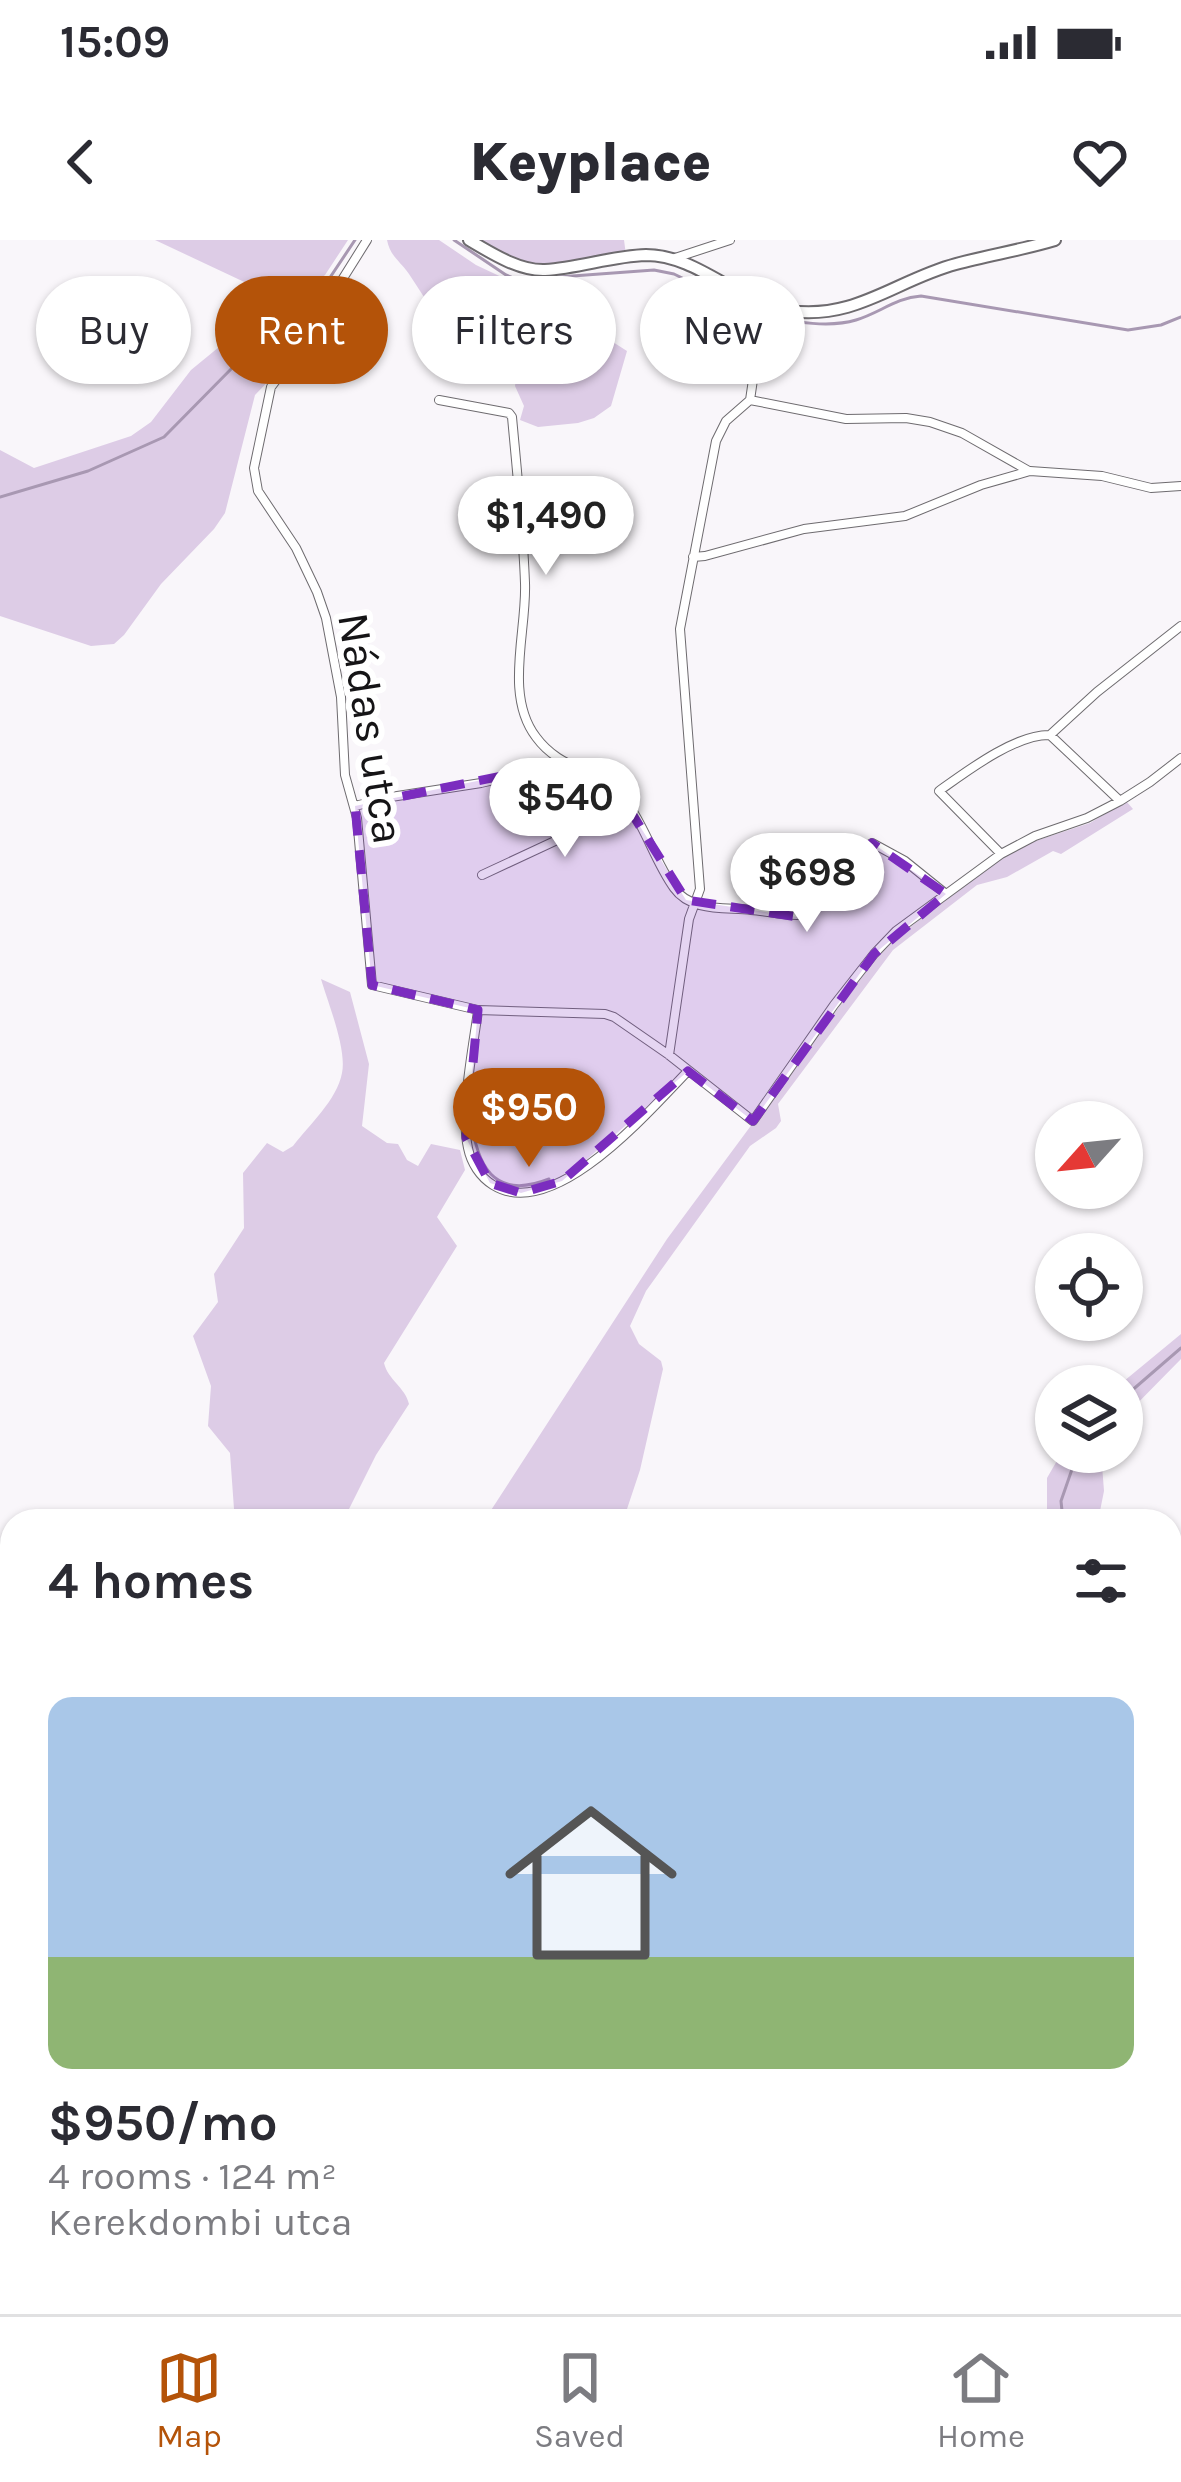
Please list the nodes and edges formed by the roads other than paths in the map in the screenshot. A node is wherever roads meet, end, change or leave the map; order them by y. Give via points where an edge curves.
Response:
1 (367, 240) edge
2 (469, 240) edge
3 (730, 240) edge
4 (1055, 240) edge
5 (673, 257) junction
6 (707, 276) edge
7 (805, 311) edge
8 (753, 384) edge
9 (439, 400) dead end
10 (751, 400) junction
11 (1030, 471) junction
12 (1181, 486) edge
13 (693, 556) junction
14 (1181, 626) edge
15 (1051, 735) junction
16 (1181, 758) edge
17 (565, 763) junction
18 (1120, 801) junction
19 (355, 806) junction
20 (629, 806) junction
21 (1001, 854) junction
22 (482, 875) dead end
23 (946, 894) junction
24 (694, 903) junction
25 (478, 1010) junction
26 (669, 1055) junction
27 (688, 1071) junction

1 - 19 street, Nádas utca via 271,387 254,468 326,618
2 - 5 main road via 545,270
3 - 5 street
4 - 7 main road via 928,273 836,312
5 - 6 main road
8 - 10 street
9 - 17 street via 512,417 526,605 522,707 537,739
10 - 11 street via 846,419 930,422
10 - 13 street via 716,441
11 - 12 street
11 - 13 street via 905,516
13 - 24 street via 680,629 700,889
14 - 15 street
15 - 18 street
15 - 21 street via 1021,742 939,791
16 - 18 street
17 - 19 street
17 - 20 street via 609,782
18 - 21 street
19 - 25 street, Nádas utca via 372,985
20 - 22 street
20 - 24 street via 671,884
21 - 23 street
23 - 24 street via 872,843 796,915
23 - 27 street via 874,954 753,1121
24 - 26 street
25 - 26 street via 605,1014
25 - 27 street via 468,1153 504,1190 562,1181 625,1135
26 - 27 street

